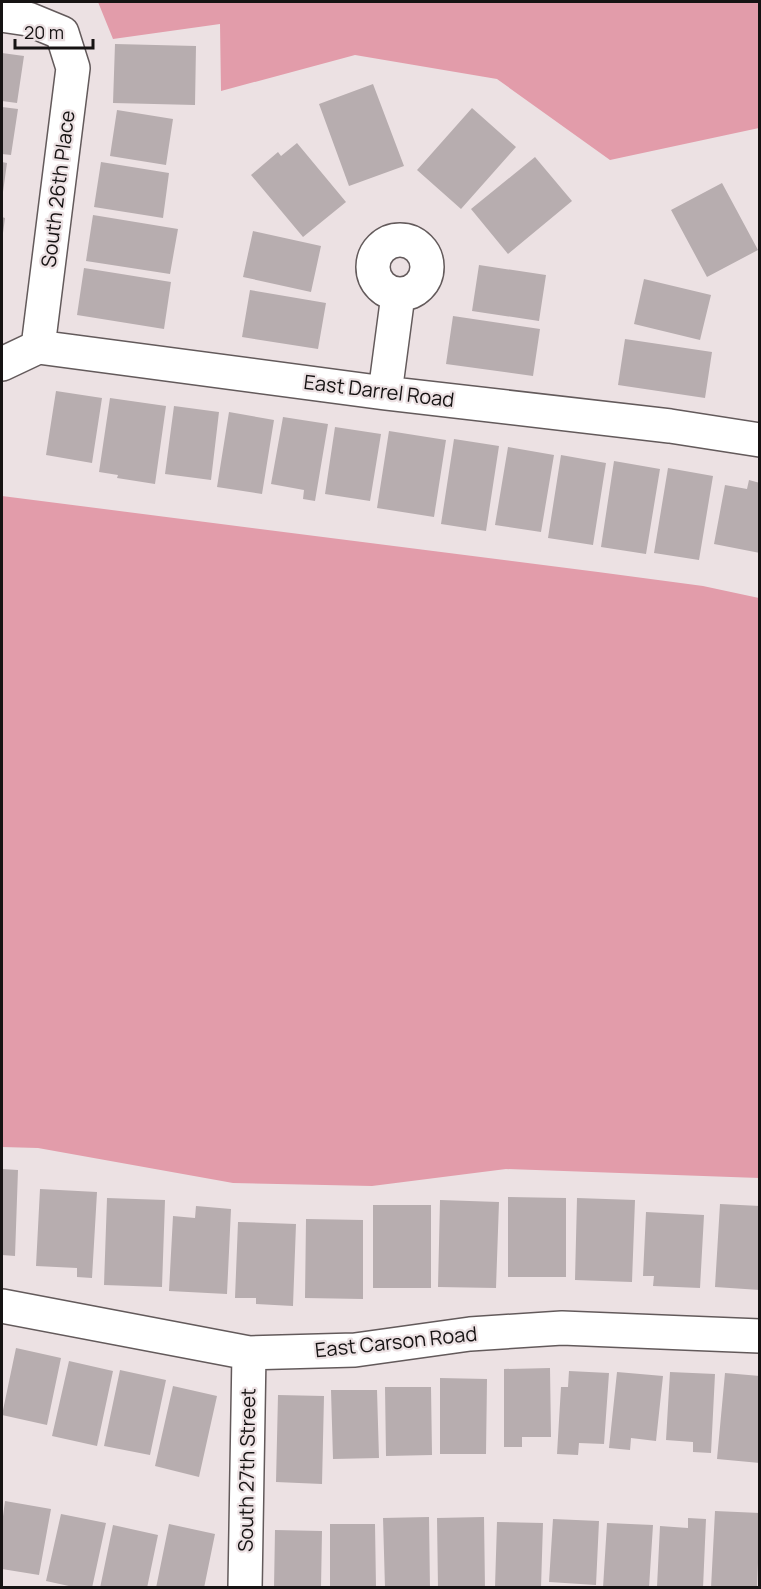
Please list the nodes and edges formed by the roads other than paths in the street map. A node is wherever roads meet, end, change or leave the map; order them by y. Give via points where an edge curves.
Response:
1 (2, 15) edge
2 (398, 295) dead end
3 (38, 347) junction
4 (2, 364) edge
5 (385, 393) junction
6 (759, 440) edge
7 (2, 1306) edge
8 (759, 1336) edge
9 (249, 1353) junction
10 (244, 1587) edge

1 - 3 street, South 26th Place via 28,19 62,33 73,68
2 - 5 street
3 - 4 street
3 - 5 street, East Darrel Road
5 - 6 street, East Darrel Road
7 - 9 street, East Carson Road
8 - 9 street, East Carson Road via 562,1328 470,1334 355,1350
9 - 10 street, South 27th Street

